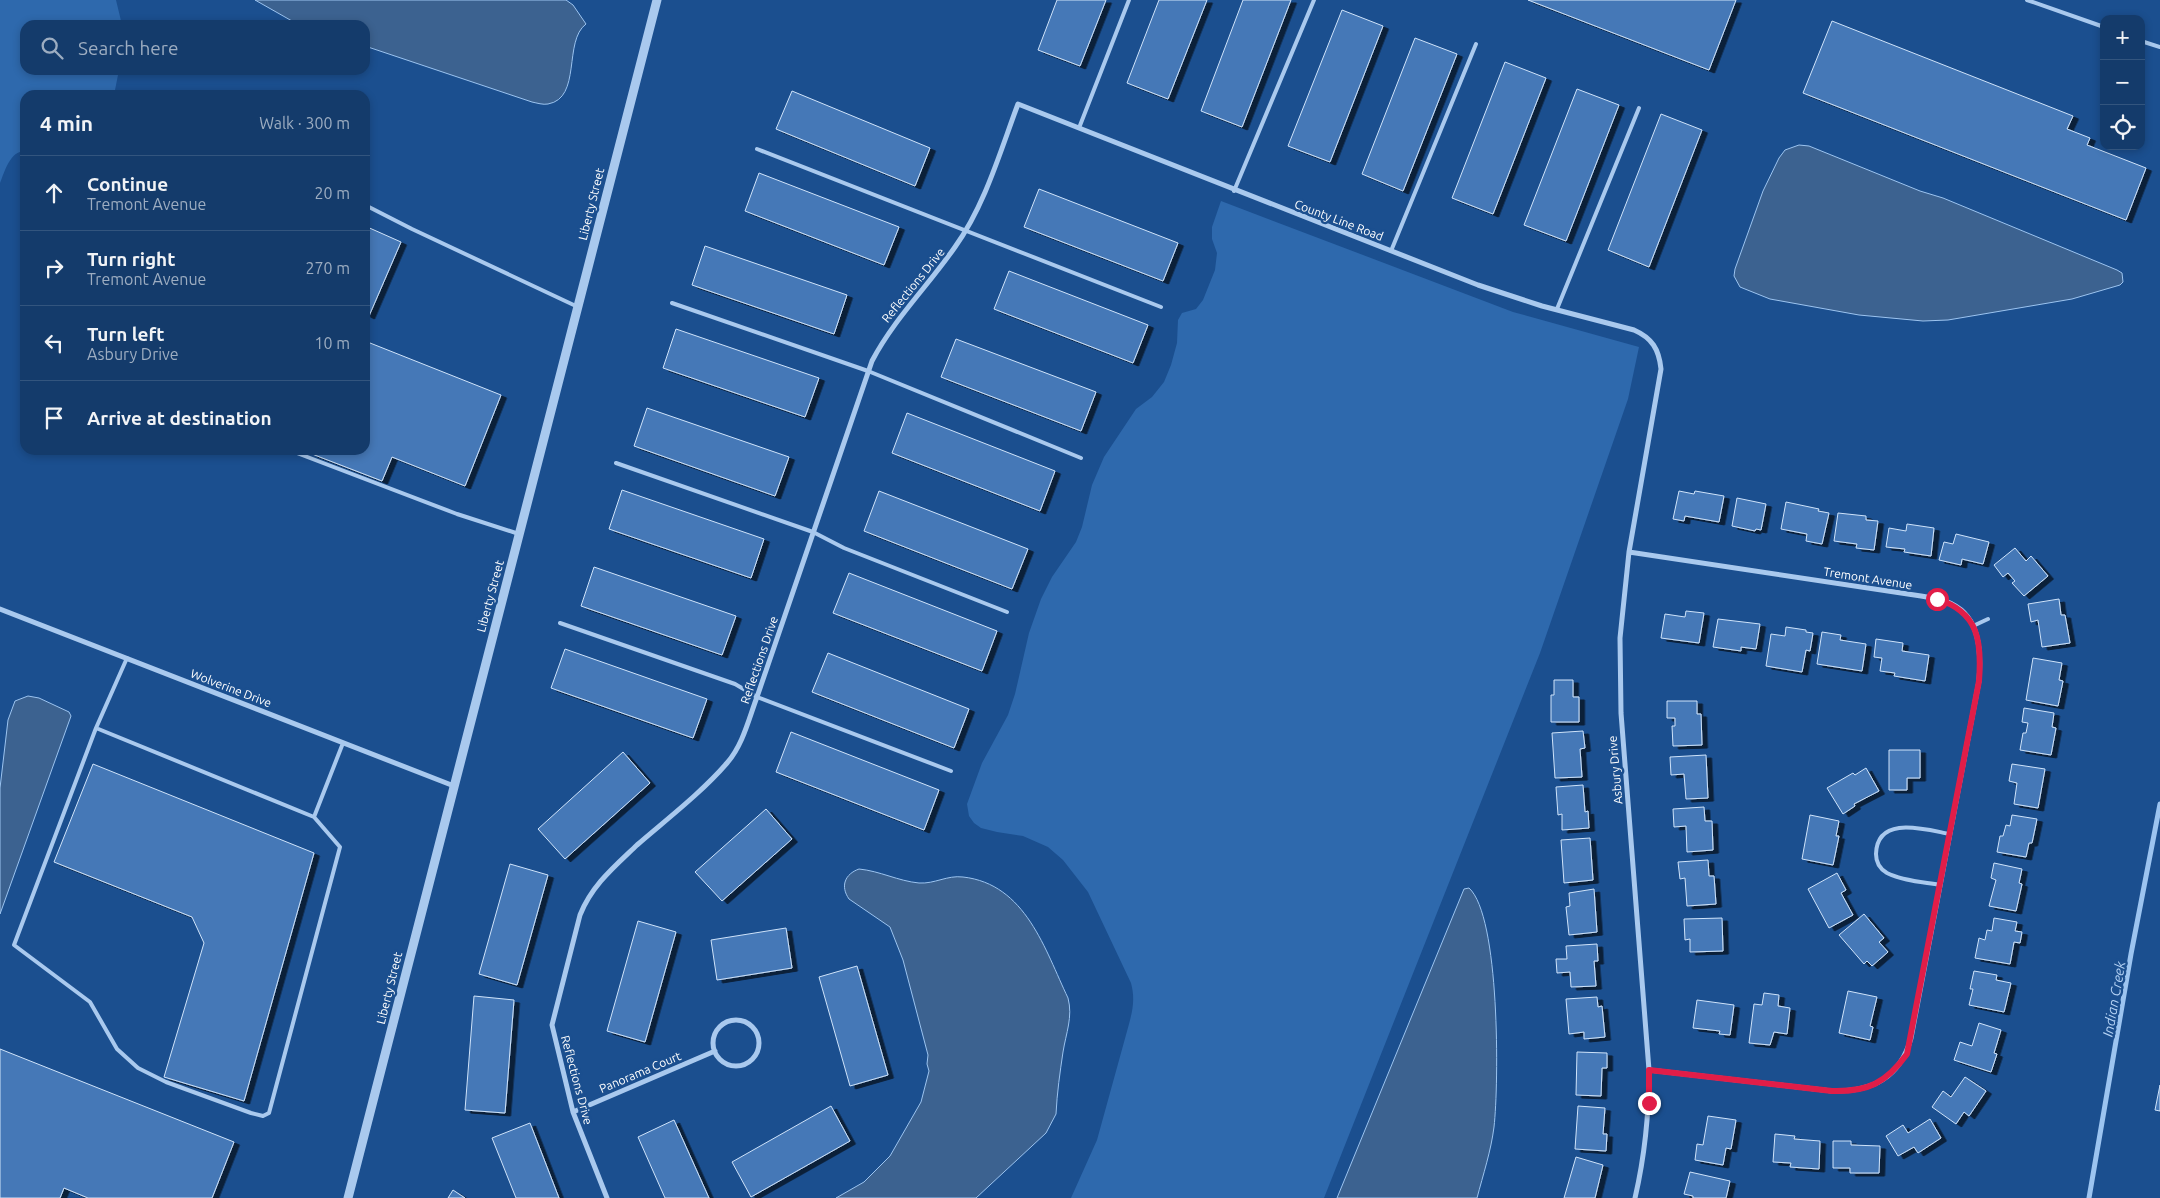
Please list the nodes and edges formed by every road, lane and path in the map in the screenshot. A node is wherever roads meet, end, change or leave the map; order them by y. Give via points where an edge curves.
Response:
1 (657, 0) edge
2 (1129, 0) edge
3 (1314, 0) edge
4 (2027, 0) edge
5 (2100, 26) edge
6 (2145, 42) edge
7 (1476, 44) dead end
8 (2160, 48) edge
9 (1018, 104) joint
10 (1639, 108) dead end
11 (1079, 128) junction
12 (757, 149) dead end
13 (1234, 191) junction
14 (370, 208) edge
15 (966, 230) junction
16 (1391, 251) junction
17 (672, 303) dead end
18 (578, 307) junction
19 (1161, 307) dead end
20 (1557, 310) junction
21 (1654, 344) joint
22 (868, 371) junction
23 (302, 455) edge
24 (1081, 458) dead end
25 (616, 464) dead end
26 (813, 532) junction
27 (519, 534) junction
28 (1629, 552) junction
29 (0, 609) edge
30 (1007, 612) dead end
31 (1988, 619) dead end
32 (560, 623) dead end
33 (1974, 626) junction
34 (127, 658) junction
35 (758, 697) junction
36 (96, 728) junction
37 (343, 743) junction
38 (951, 771) dead end
39 (454, 786) junction
40 (314, 817) junction
41 (1950, 834) junction
42 (1940, 885) junction
43 (715, 1051) junction
44 (1649, 1070) junction
45 (573, 1112) junction
46 (348, 1198) edge
47 (607, 1198) edge
48 (1635, 1198) edge

1 - 18 street, Liberty Street
2 - 11 lane
3 - 13 lane
4 - 5 lane
6 - 8 lane
7 - 16 lane
9 - 11 street, County Line Road
9 - 15 street, Reflections Drive via 978,208
10 - 20 lane
11 - 13 street, County Line Road
12 - 15 lane
13 - 16 street, County Line Road
14 - 18 lane
15 - 19 lane
15 - 22 street, Reflections Drive via 890,329
16 - 20 street, County Line Road
17 - 22 lane
18 - 27 street, Liberty Street
20 - 21 street, County Line Road via 1634,330
21 - 28 street, Asbury Drive via 1660,355 1661,369
22 - 24 lane
22 - 26 street, Reflections Drive
23 - 27 lane
25 - 26 lane
26 - 30 lane via 844,548
26 - 35 street, Reflections Drive
27 - 39 street, Liberty Street
28 - 33 street, Tremont Avenue via 1937,599 1964,612
28 - 44 street, Asbury Drive via 1620,638 1621,713
29 - 34 street, Wolverine Drive
31 - 33 lane
32 - 35 lane via 735,684
33 - 41 street, Tremont Avenue via 1979,643 1979,681
34 - 36 lane
34 - 37 street, Wolverine Drive
35 - 38 lane
35 - 45 street, Reflections Drive via 728,762 613,867 596,884 585,902 552,1025
36 - 40 lane
36 - 40 lane via 14,945 90,1002 118,1049 138,1068 212,1100 263,1116 269,1113 340,847
37 - 39 street, Wolverine Drive
37 - 40 lane
39 - 46 street, Liberty Street
41 - 42 street, Tremont Avenue
41 - 42 lane via 1912,827 1896,828 1888,831 1877,846 1878,864 1885,872
42 - 44 street, Tremont Avenue via 1907,1054 1884,1080 1852,1092
43 - 43 street via 725,1063 740,1066 753,1058 759,1044 758,1036 750,1025 736,1020 729,1022 717,1030 713,1044
43 - 45 street, Panorama Court
44 - 48 street, Asbury Drive via 1648,1124
45 - 47 street, Reflections Drive

